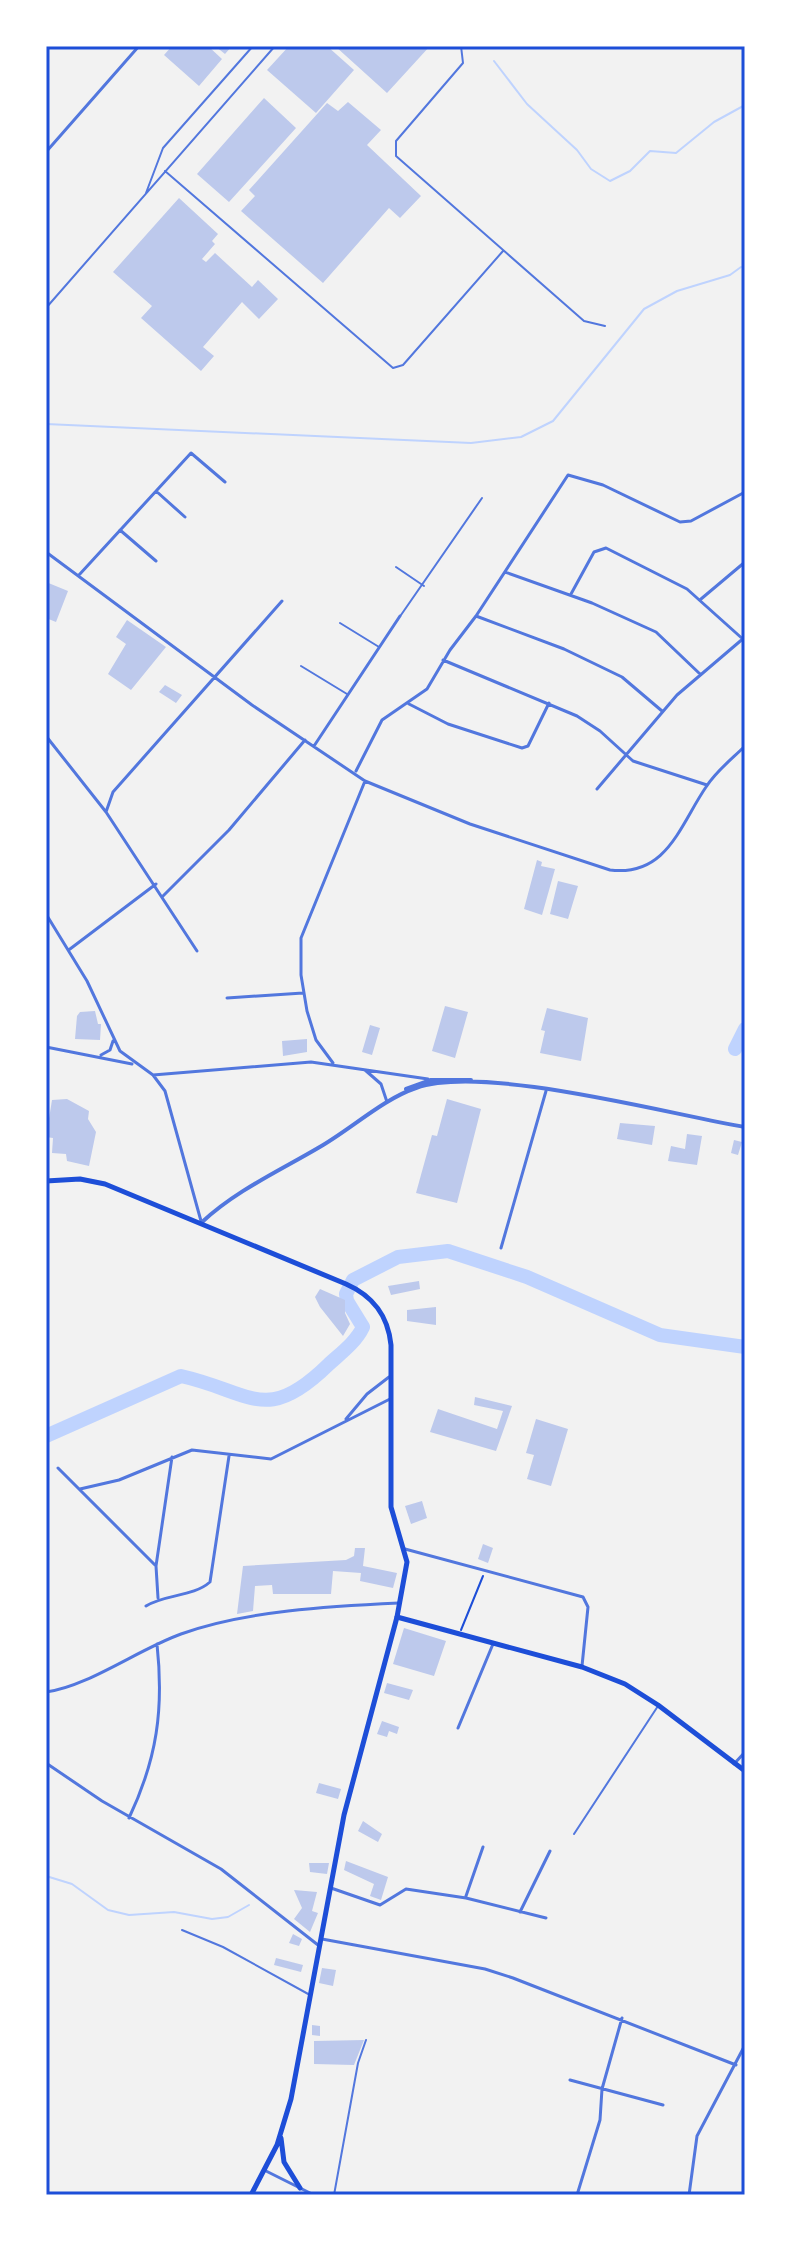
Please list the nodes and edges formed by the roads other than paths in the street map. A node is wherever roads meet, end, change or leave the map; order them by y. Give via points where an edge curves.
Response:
1 (139, 46) edge
2 (253, 46) edge
3 (275, 46) edge
4 (461, 46) edge
5 (46, 152) edge
6 (165, 171) junction
7 (143, 198) junction
8 (503, 251) junction
9 (46, 308) edge
10 (605, 326) dead end
11 (225, 482) dead end
12 (156, 491) junction
13 (745, 492) edge
14 (482, 498) dead end
15 (185, 517) dead end
16 (120, 530) junction
17 (46, 552) edge
18 (156, 561) dead end
19 (745, 562) edge
20 (396, 567) dead end
21 (504, 572) junction
22 (79, 575) junction
23 (424, 586) junction
24 (571, 594) junction
25 (701, 599) junction
26 (282, 601) dead end
27 (400, 616) joint
28 (476, 616) junction
29 (340, 623) dead end
30 (744, 639) edge
31 (379, 647) junction
32 (443, 660) junction
33 (301, 666) dead end
34 (700, 674) junction
35 (215, 676) junction
36 (347, 694) junction
37 (408, 703) junction
38 (549, 703) junction
39 (662, 711) junction
40 (46, 736) edge
41 (305, 740) junction
42 (314, 746) junction
43 (745, 746) edge
44 (627, 756) junction
45 (356, 771) junction
46 (365, 781) junction
47 (707, 785) junction
48 (597, 789) dead end
49 (106, 812) junction
50 (156, 884) junction
51 (163, 896) junction
52 (46, 914) edge
53 (70, 949) junction
54 (197, 951) dead end
55 (303, 993) junction
56 (227, 998) dead end
57 (113, 1037) junction
58 (46, 1047) edge
59 (99, 1056) junction
60 (333, 1063) junction
61 (138, 1066) junction
62 (362, 1068) junction
63 (153, 1075) junction
64 (431, 1080) junction
65 (446, 1082) junction
66 (513, 1086) junction
67 (546, 1091) junction
68 (399, 1095) junction
69 (387, 1103) junction
70 (745, 1128) edge
71 (46, 1181) edge
72 (201, 1223) junction
73 (501, 1248) dead end
74 (392, 1375) junction
75 (392, 1398) junction
76 (343, 1422) junction
77 (229, 1456) junction
78 (172, 1457) junction
79 (58, 1468) dead end
80 (80, 1489) junction
81 (405, 1549) junction
82 (156, 1566) junction
83 (158, 1598) junction
84 (401, 1603) junction
85 (146, 1606) dead end
86 (397, 1617) junction
87 (157, 1644) junction
88 (493, 1644) junction
89 (582, 1667) junction
90 (46, 1692) edge
91 (658, 1705) junction
92 (458, 1728) dead end
93 (745, 1752) edge
94 (46, 1763) edge
95 (734, 1764) junction
96 (745, 1771) edge
97 (129, 1818) junction
98 (574, 1834) dead end
99 (483, 1847) dead end
100 (550, 1851) dead end
101 (331, 1888) junction
102 (466, 1898) junction
103 (520, 1912) junction
104 (546, 1918) dead end
105 (182, 1930) dead end
106 (322, 1939) junction
107 (321, 1947) junction
108 (311, 1995) junction
109 (622, 2018) junction
110 (366, 2040) dead end
111 (745, 2045) edge
112 (736, 2065) junction
113 (570, 2080) dead end
114 (602, 2089) junction
115 (663, 2105) dead end
116 (281, 2134) junction
117 (264, 2170) junction
118 (300, 2188) junction
119 (251, 2195) edge
120 (314, 2195) edge
121 (334, 2195) edge
122 (577, 2195) edge
123 (689, 2195) edge

1 - 5 street
2 - 7 lane via 163,148
3 - 6 lane
4 - 8 lane via 464,55 458,70 393,148
6 - 7 lane
6 - 8 lane via 393,368 403,365
7 - 9 lane
8 - 10 lane via 584,321
11 - 12 street via 191,453
12 - 15 street
12 - 16 street
13 - 21 street via 691,521 675,520 603,485 568,475
14 - 23 lane
16 - 18 street
16 - 22 street
17 - 22 street
19 - 25 street
20 - 23 lane
21 - 24 street
21 - 28 street
22 - 35 street
23 - 27 lane
24 - 25 street via 599,548 606,548
24 - 34 street via 656,632
25 - 30 street
26 - 35 street
27 - 31 street
28 - 32 street
28 - 39 street via 622,677
29 - 31 lane
30 - 34 street
31 - 36 street
32 - 37 street via 427,689
32 - 38 street
33 - 36 lane
34 - 39 street
35 - 41 street
35 - 49 street via 113,792
36 - 42 street
37 - 38 street via 448,724 522,748 528,746
37 - 45 street via 382,720
38 - 44 street via 588,722
39 - 44 street
40 - 49 street
41 - 42 street
41 - 51 street via 229,830
42 - 45 street
43 - 47 street
44 - 47 street
44 - 48 street
45 - 46 street
46 - 47 street via 470,824 622,872 645,867 663,854
46 - 55 street via 303,929
49 - 50 street
50 - 51 street
50 - 53 street
51 - 54 street
52 - 53 street
53 - 57 street
55 - 56 street
55 - 60 street via 316,1040
57 - 59 street via 110,1050
57 - 61 street
58 - 59 street
59 - 61 street
60 - 62 street
60 - 63 street
61 - 63 street
62 - 64 street
62 - 69 street via 381,1084
63 - 72 street via 170,1105
64 - 65 street
64 - 66 street
64 - 68 street
65 - 66 street
65 - 68 street
66 - 67 street
67 - 70 street
67 - 73 street
68 - 69 street
69 - 72 street via 220,1205
71 - 72 main road via 105,1184
72 - 74 main road via 356,1288 375,1303 388,1326
74 - 75 main road
74 - 76 street
75 - 76 street
75 - 81 main road via 391,1507
76 - 77 street via 271,1459
77 - 78 street via 192,1450
77 - 83 street via 210,1582
78 - 80 street via 119,1480
78 - 82 street
79 - 80 street
80 - 82 street
81 - 84 main road
81 - 89 street via 586,1599
82 - 83 street
83 - 85 street
84 - 86 main road
84 - 87 street via 216,1624
86 - 88 main road
86 - 101 main road via 360,1750
87 - 90 street via 75,1684
87 - 97 street via 161,1677 153,1762
88 - 89 main road
88 - 92 street
89 - 91 main road via 625,1684
91 - 95 main road
91 - 98 lane
93 - 95 street
94 - 97 street
95 - 96 main road
97 - 107 street via 221,1869
99 - 102 street
100 - 103 street
101 - 102 street via 380,1905 406,1889
101 - 106 main road
102 - 103 street
103 - 104 street
105 - 108 lane
106 - 107 main road
106 - 109 street via 485,1969
107 - 108 main road
108 - 116 main road
109 - 112 street
109 - 114 street
110 - 121 lane
111 - 112 street
112 - 123 street via 697,2136
113 - 114 street
114 - 115 street
114 - 122 street via 600,2120
116 - 117 main road
116 - 118 main road via 284,2162
117 - 118 street
117 - 119 main road
118 - 120 street

